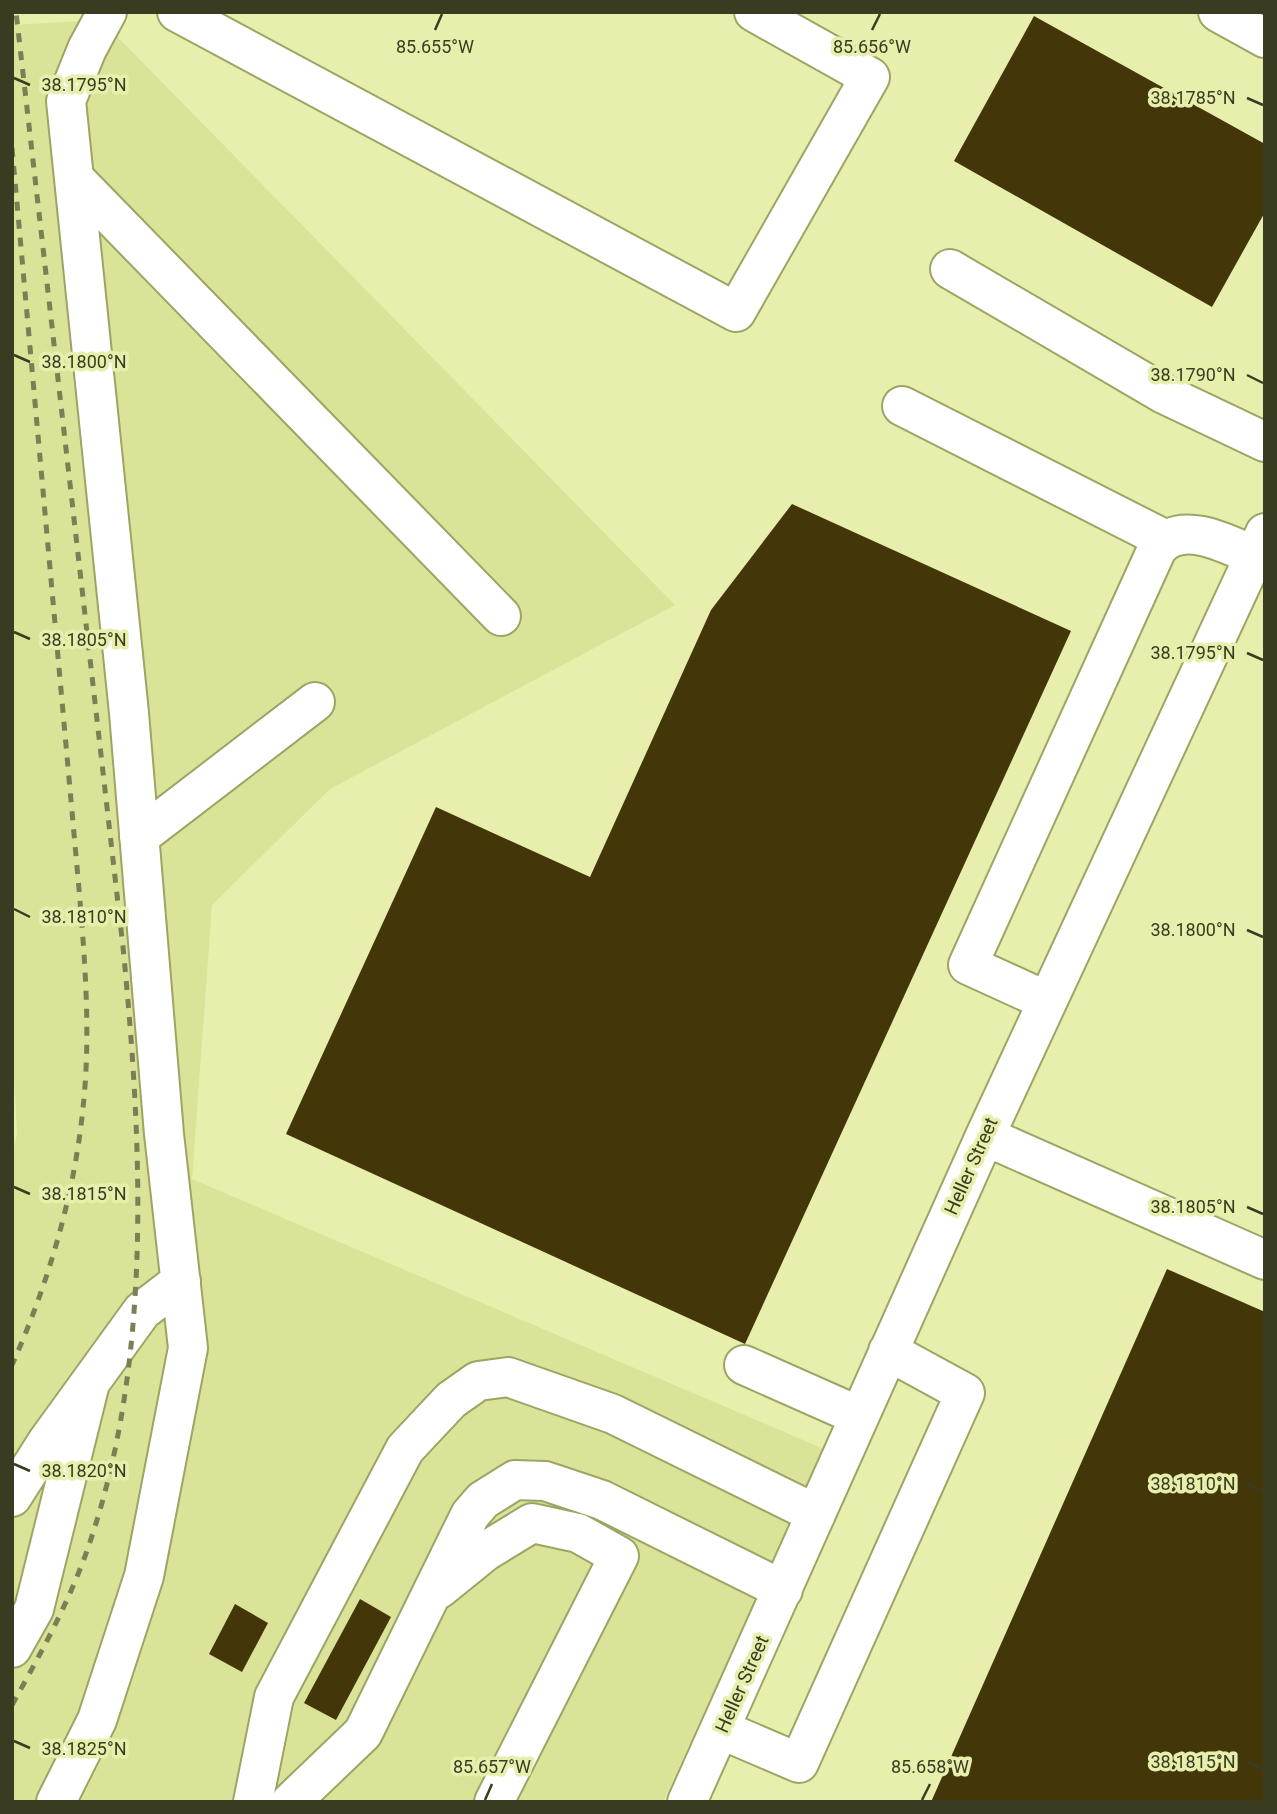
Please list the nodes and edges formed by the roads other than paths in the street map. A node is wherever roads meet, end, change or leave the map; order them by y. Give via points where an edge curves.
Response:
1 (107, 12) edge
2 (177, 12) edge
3 (754, 12) edge
4 (1218, 12) edge
5 (1265, 38) edge
6 (74, 178) junction
7 (950, 269) dead end
8 (902, 406) dead end
9 (1265, 442) edge
10 (1164, 540) junction
11 (1260, 545) edge
12 (501, 616) dead end
13 (315, 702) dead end
14 (139, 837) junction
15 (1047, 1001) junction
16 (985, 1136) junction
17 (1265, 1261) edge
18 (181, 1281) junction
19 (888, 1351) junction
20 (744, 1365) dead end
21 (90, 1383) junction
22 (859, 1416) junction
23 (12, 1497) edge
24 (816, 1514) junction
25 (783, 1590) junction
26 (430, 1596) junction
27 (12, 1648) edge
28 (722, 1730) junction
29 (56, 1802) edge
30 (253, 1802) edge
31 (291, 1802) edge
32 (494, 1802) edge
33 (687, 1802) edge

1 - 6 street via 66,101
2 - 3 street via 737,312 870,77
4 - 5 street
6 - 12 street
6 - 14 street
7 - 9 street via 1164,394
8 - 10 street
10 - 11 street via 1181,534
10 - 15 street via 968,965
11 - 15 street, Heller Street
13 - 14 street
14 - 18 street
15 - 16 street, Heller Street
16 - 17 street
16 - 19 street, Heller Street
18 - 21 street via 142,1311
18 - 29 street via 188,1348 144,1576 97,1720
19 - 22 street, Heller Street
19 - 28 street via 965,1392 799,1763
20 - 22 street
21 - 23 street
21 - 27 street via 34,1609
22 - 24 street, Heller Street
24 - 25 street, Heller Street
24 - 30 street via 613,1414 508,1377 478,1381 451,1400 405,1449 274,1697
25 - 26 street via 602,1500 529,1478 499,1488 470,1515
25 - 28 street, Heller Street
26 - 31 street via 363,1733
26 - 32 street via 486,1551 532,1523 578,1533 619,1556
28 - 33 street, Heller Street

